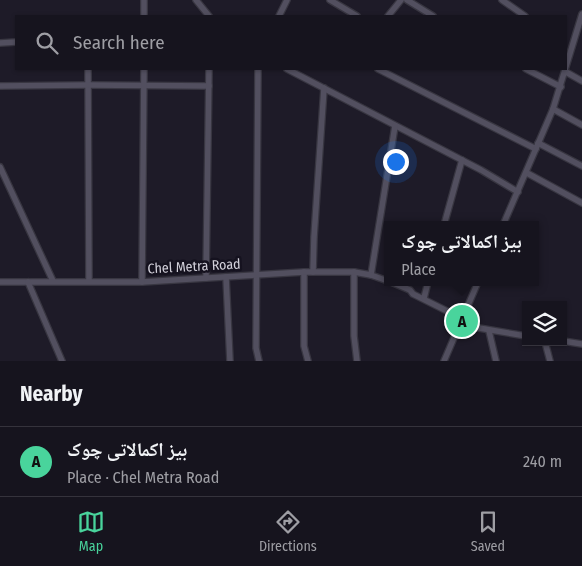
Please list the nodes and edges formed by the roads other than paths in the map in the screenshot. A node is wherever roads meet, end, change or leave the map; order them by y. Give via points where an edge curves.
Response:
1 (144, 0) edge
2 (196, 0) edge
3 (287, 0) edge
4 (330, 0) edge
5 (401, 0) edge
6 (406, 0) edge
7 (502, 0) edge
8 (582, 14) edge
9 (144, 15) edge
10 (208, 15) edge
11 (280, 15) edge
12 (355, 15) edge
13 (389, 15) edge
14 (431, 15) edge
15 (524, 15) edge
16 (15, 42) edge
17 (0, 43) edge
18 (567, 68) edge
19 (88, 70) edge
20 (144, 70) edge
21 (209, 70) edge
22 (258, 70) edge
23 (289, 70) edge
24 (380, 70) edge
25 (535, 71) edge
26 (566, 72) joint
27 (582, 81) edge
28 (88, 85) junction
29 (144, 85) junction
30 (0, 86) edge
31 (209, 86) junction
32 (324, 88) junction
33 (561, 88) junction
34 (553, 109) junction
35 (582, 125) edge
36 (395, 126) junction
37 (537, 146) junction
38 (462, 160) junction
39 (582, 166) edge
40 (0, 167) edge
41 (527, 173) junction
42 (518, 192) junction
43 (582, 203) edge
44 (445, 221) edge
45 (505, 221) edge
46 (304, 272) junction
47 (313, 272) junction
48 (354, 272) junction
49 (256, 274) junction
50 (371, 275) junction
51 (226, 277) junction
52 (206, 278) junction
53 (384, 280) edge
54 (53, 281) junction
55 (89, 281) junction
56 (0, 282) edge
57 (28, 282) junction
58 (142, 282) junction
59 (398, 286) edge
60 (427, 286) edge
61 (476, 286) edge
62 (424, 298) junction
63 (462, 321) junction
64 (489, 331) junction
65 (522, 335) edge
66 (567, 342) edge
67 (582, 344) edge
68 (546, 346) edge
69 (62, 361) edge
70 (230, 361) edge
71 (259, 361) edge
72 (308, 361) edge
73 (357, 361) edge
74 (444, 361) edge
75 (496, 361) edge
76 (550, 361) edge

1 - 9 street
2 - 10 street
3 - 11 street
4 - 12 street
5 - 13 street
6 - 14 street
7 - 15 street
8 - 18 street
16 - 17 street
19 - 28 street
20 - 29 street
21 - 31 street
22 - 49 street
23 - 32 street
24 - 37 street
25 - 33 street
26 - 27 street
26 - 33 street
28 - 29 street
28 - 30 street
28 - 55 street
29 - 31 street
29 - 58 street
31 - 52 street
32 - 36 street
32 - 47 street
33 - 34 street
34 - 35 street
34 - 37 street
36 - 38 street
36 - 50 street
37 - 39 street
37 - 41 street
38 - 42 street
38 - 44 street
40 - 54 street
41 - 42 street
41 - 43 street
42 - 45 street
46 - 47 street, Chel Metra Road
46 - 49 street, Chel Metra Road
46 - 72 street via 304,346
47 - 48 street, Chel Metra Road
48 - 50 street, Chel Metra Road
48 - 73 street
49 - 51 street, Chel Metra Road
49 - 71 street via 256,348
50 - 53 street, Chel Metra Road
51 - 52 street, Chel Metra Road
51 - 70 street
52 - 58 street, Chel Metra Road
54 - 55 street, Chel Metra Road
54 - 57 street, Chel Metra Road
55 - 58 street, Chel Metra Road
56 - 57 street, Chel Metra Road
57 - 69 street
59 - 62 street, Chel Metra Road
60 - 62 street
61 - 63 street
62 - 63 street, Chel Metra Road
63 - 64 street, Chel Metra Road
63 - 74 street
64 - 65 street, Chel Metra Road
64 - 75 street
66 - 67 street
68 - 76 street

